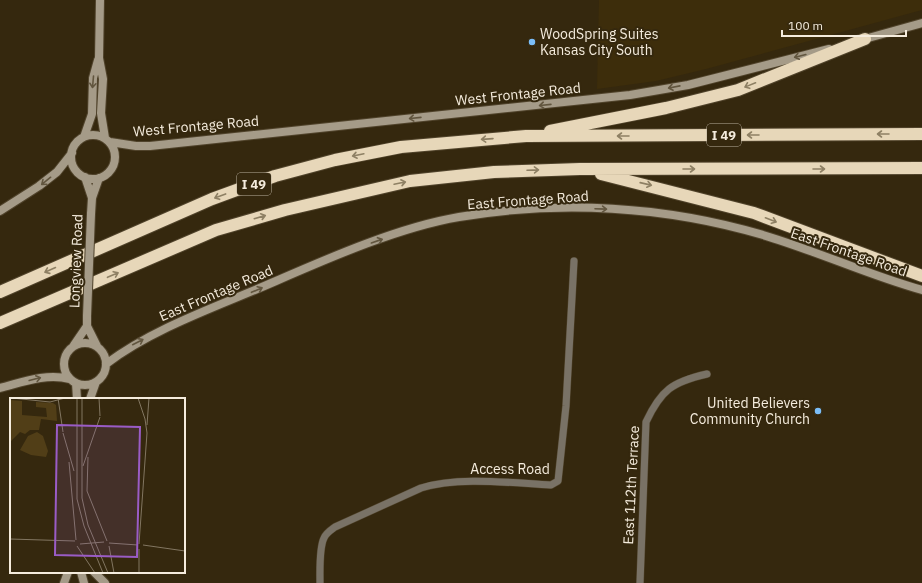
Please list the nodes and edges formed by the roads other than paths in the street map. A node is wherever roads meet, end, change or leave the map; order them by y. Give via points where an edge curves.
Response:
1 (100, 0) edge
2 (922, 23) edge
3 (865, 40) junction
4 (99, 58) junction
5 (922, 134) edge
6 (526, 136) junction
7 (84, 137) junction
8 (107, 140) junction
9 (72, 153) junction
10 (922, 168) edge
11 (580, 169) junction
12 (85, 177) junction
13 (99, 178) junction
14 (92, 198) junction
15 (0, 211) edge
16 (574, 262) dead end
17 (922, 276) edge
18 (922, 290) edge
19 (0, 292) edge
20 (0, 323) edge
21 (86, 326) junction
22 (97, 346) junction
23 (72, 348) junction
24 (106, 364) junction
25 (707, 374) dead end
26 (73, 381) junction
27 (96, 382) junction
28 (0, 388) edge
29 (77, 398) edge
30 (90, 398) edge
31 (68, 573) edge
32 (81, 573) edge
33 (95, 573) edge
34 (64, 583) edge
35 (84, 583) edge
36 (105, 583) edge
37 (320, 583) edge
38 (640, 583) edge

1 - 4 street
2 - 3 street, West Frontage Road
3 -> 6 highway via 738,90 666,108
3 -> 8 street, West Frontage Road via 688,85 630,95 150,146
4 -> 7 street via 93,78 92,114
4 - 8 street via 103,79 101,113
5 -> 6 highway, I 49
6 -> 19 highway, I 49 via 401,147 335,160 275,176 212,199
7 - 8 street via 98,135
7 - 9 street
8 - 13 street via 115,155 114,163 106,174
9 - 12 street via 74,167
9 -> 15 street via 57,172
11 -> 10 highway, I 49
11 -> 17 highway via 754,213
20 -> 11 highway, I 49 via 216,230 285,210 410,181 494,172
12 - 13 street
12 - 14 street, Longview Road
13 - 14 street, Longview Road
14 - 21 street, Longview Road, bridge
16 - 37 street, Access Road via 566,406 558,480 551,485 454,482 421,488 329,532 322,546
24 -> 18 street, East Frontage Road via 154,334 357,248 408,230 458,217 512,210 570,207 619,209 663,213 713,222 764,235 890,281
21 - 22 street, Longview Road
21 - 23 street, Longview Road
22 - 23 street via 84,343
22 - 24 street via 105,357
23 - 26 street via 64,359 66,373
24 - 27 street
25 - 38 street, East 112th Terrace via 687,379 668,389 656,402 646,422
26 - 27 street via 82,385
28 -> 26 street via 46,377 58,376
26 - 29 street
27 - 30 street
31 - 34 street
32 - 35 street
33 - 36 street

